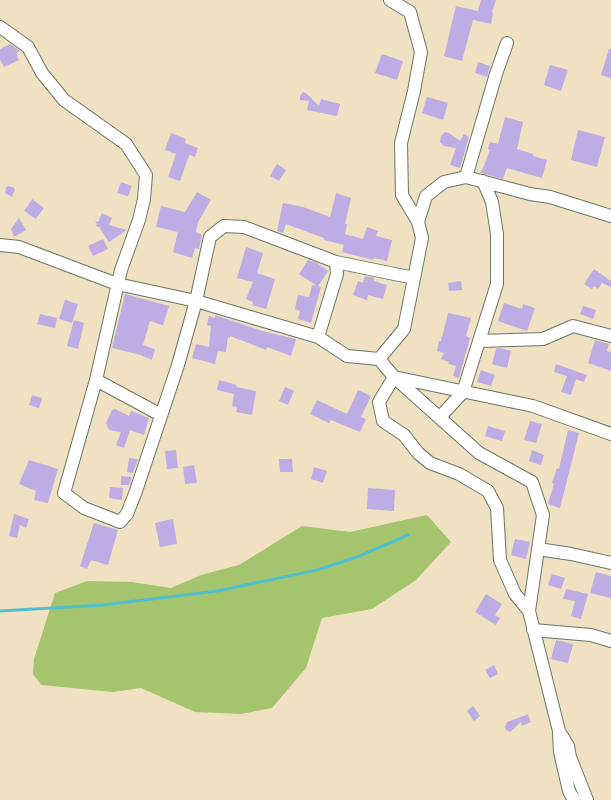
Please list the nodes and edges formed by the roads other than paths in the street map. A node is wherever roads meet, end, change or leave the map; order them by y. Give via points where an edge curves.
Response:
1 (390, 0) edge
2 (0, 27) edge
3 (507, 43) dead end
4 (466, 177) junction
5 (484, 182) junction
6 (611, 216) edge
7 (418, 222) junction
8 (0, 244) edge
9 (336, 262) junction
10 (414, 278) junction
11 (117, 284) junction
12 (196, 301) junction
13 (611, 336) edge
14 (318, 337) junction
15 (480, 341) junction
16 (379, 359) junction
17 (394, 377) junction
18 (96, 380) junction
19 (463, 392) junction
20 (161, 416) junction
21 (440, 417) junction
22 (611, 434) edge
23 (538, 549) junction
24 (611, 563) edge
25 (529, 611) junction
26 (533, 630) junction
27 (611, 641) edge
28 (559, 731) junction
29 (574, 800) edge
30 (587, 800) edge

1 - 7 street via 410,12 421,52 401,143 402,195
2 - 11 street via 28,47 42,73 64,100 126,144 146,175 139,220
3 - 4 street
4 - 5 street
4 - 7 street via 444,182 426,196
5 - 6 street via 550,197
5 - 15 street via 492,202 497,234 497,284
7 - 10 street via 422,238
8 - 11 street via 19,246
9 - 10 street
9 - 12 street via 244,227 224,226 210,237
9 - 14 street via 337,274
10 - 16 street via 404,329
11 - 12 street
11 - 18 street
12 - 14 street
12 - 20 street
13 - 15 street via 572,326 543,340
14 - 16 street via 347,356
15 - 19 street
16 - 17 street
17 - 19 street
17 - 21 street
17 - 25 street via 379,402 383,421 404,436 430,463 459,474 488,491 497,508 500,560 515,594
18 - 20 street
18 - 20 street via 64,493 84,508 120,522 127,514
19 - 21 street
19 - 22 street via 533,406
21 - 23 street via 479,452 532,482 543,515
23 - 24 street
23 - 25 street
25 - 26 street
26 - 27 street via 591,635
26 - 28 street
28 - 29 street via 560,752
28 - 30 street via 568,746

